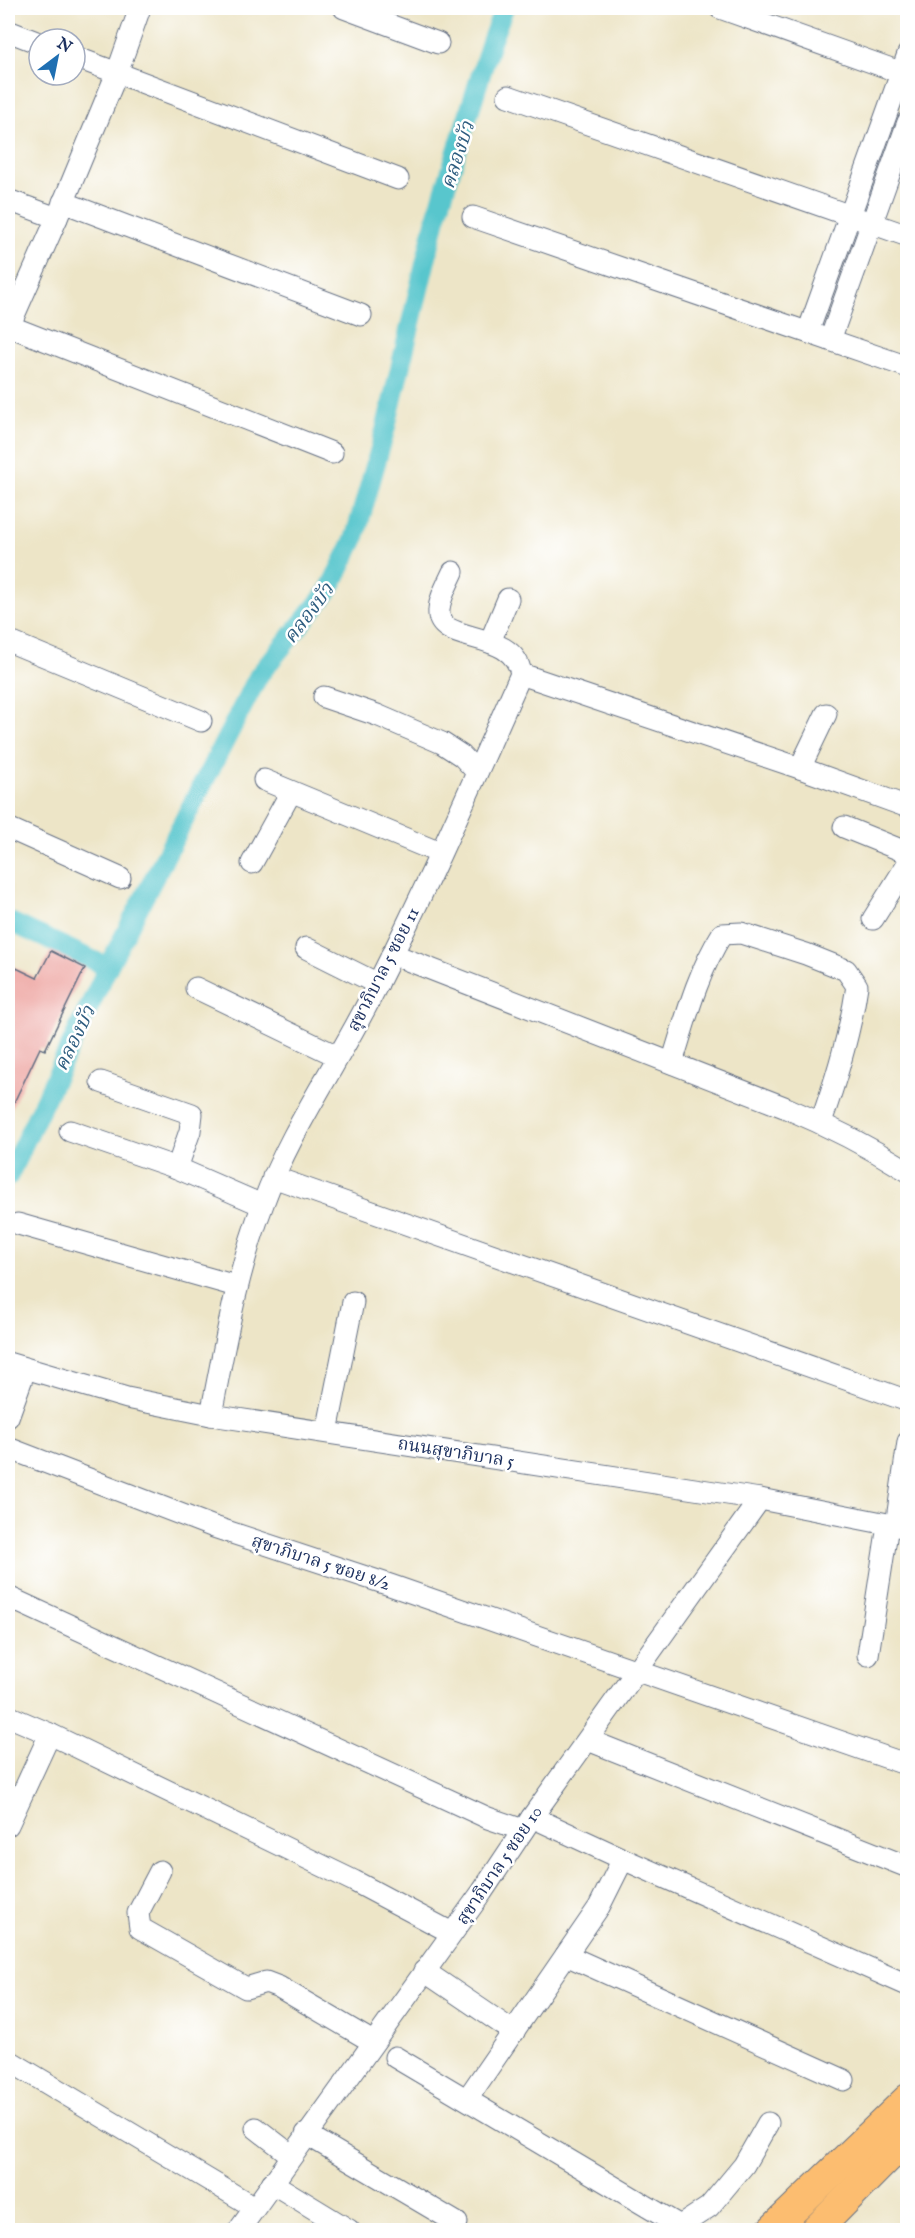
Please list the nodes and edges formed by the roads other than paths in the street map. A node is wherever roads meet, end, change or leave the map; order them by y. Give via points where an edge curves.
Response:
1 (140, 8) edge
2 (344, 8) edge
3 (720, 8) edge
4 (8, 31) edge
5 (27, 38) edge
6 (438, 43) dead end
7 (87, 62) edge
8 (905, 67) edge
9 (117, 73) junction
10 (507, 96) dead end
11 (908, 122) edge
12 (398, 179) dead end
13 (8, 200) edge
14 (60, 210) junction
15 (850, 216) junction
16 (473, 218) dead end
17 (871, 223) junction
18 (908, 236) edge
19 (361, 315) dead end
20 (8, 327) edge
21 (808, 333) junction
22 (830, 340) junction
23 (908, 367) edge
24 (332, 453) dead end
25 (453, 572) dead end
26 (508, 599) dead end
27 (8, 641) edge
28 (489, 642) junction
29 (521, 674) junction
30 (324, 697) dead end
31 (826, 714) dead end
32 (201, 721) dead end
33 (800, 768) junction
34 (477, 772) junction
35 (264, 780) dead end
36 (291, 792) junction
37 (908, 807) edge
38 (844, 827) dead end
39 (8, 828) edge
40 (440, 853) junction
41 (908, 853) edge
42 (252, 863) dead end
43 (908, 863) edge
44 (120, 878) dead end
45 (873, 919) dead end
46 (306, 948) dead end
47 (392, 954) junction
48 (378, 984) junction
49 (196, 988) dead end
50 (337, 1056) junction
51 (672, 1063) junction
52 (101, 1082) dead end
53 (821, 1122) junction
54 (70, 1131) dead end
55 (177, 1168) junction
56 (908, 1172) edge
57 (273, 1177) junction
58 (262, 1205) junction
59 (18, 1224) dead end
60 (236, 1286) junction
61 (353, 1302) dead end
62 (16, 1366) edge
63 (908, 1401) edge
64 (211, 1415) junction
65 (8, 1417) edge
66 (327, 1432) junction
67 (908, 1442) edge
68 (8, 1448) edge
69 (760, 1499) junction
70 (897, 1526) edge
71 (8, 1597) edge
72 (868, 1655) dead end
73 (637, 1672) junction
74 (8, 1716) edge
75 (50, 1734) junction
76 (588, 1740) junction
77 (908, 1765) edge
78 (527, 1823) junction
79 (8, 1826) edge
80 (623, 1860) junction
81 (908, 1867) edge
82 (160, 1871) dead end
83 (453, 1933) junction
84 (566, 1956) junction
85 (424, 1971) junction
86 (905, 1984) dead end
87 (514, 2032) junction
88 (373, 2042) junction
89 (395, 2057) dead end
90 (8, 2060) edge
91 (844, 2080) dead end
92 (467, 2099) junction
93 (908, 2099) edge
94 (768, 2123) dead end
95 (256, 2128) dead end
96 (306, 2134) junction
97 (908, 2137) edge
98 (291, 2155) junction
99 (272, 2183) junction
100 (254, 2207) junction
101 (457, 2223) dead end
102 (239, 2230) edge
103 (349, 2230) edge
104 (772, 2230) edge
105 (816, 2230) edge

1 - 9 street
2 - 6 street
3 - 8 street
4 - 5 street
7 - 9 street
8 - 15 street
9 - 12 street
9 - 14 street
10 - 15 street
11 - 17 street
13 - 14 street
14 - 19 street
14 - 20 street
15 - 17 street
15 - 21 street
16 - 21 street
17 - 18 street
17 - 22 street
20 - 24 street
21 - 22 street
22 - 23 street
25 - 28 street via 438,613 441,622 457,633
26 - 28 street
27 - 32 street
28 - 29 street via 513,654
29 - 33 street
29 - 34 street, สุขาภิบาล 5 ซอย 11
30 - 34 street via 442,743
31 - 33 street
33 - 37 street
34 - 40 street, สุขาภิบาล 5 ซอย 11
35 - 36 street
36 - 40 street
36 - 42 street
38 - 41 street
39 - 44 street
40 - 47 street, สุขาภิบาล 5 ซอย 11
43 - 45 street
46 - 48 street
47 - 48 street, สุขาภิบาล 5 ซอย 11
47 - 51 street
48 - 50 street, สุขาภิบาล 5 ซอย 11
49 - 50 street
50 - 57 street, สุขาภิบาล 5 ซอย 11
51 - 53 street
51 - 53 street via 695,988 722,934 741,933 826,962 846,970 857,986 842,1062
52 - 55 street via 192,1114
53 - 56 street
54 - 55 street
55 - 58 street
57 - 58 street, สุขาภิบาล 5 ซอย 11
57 - 63 street
58 - 60 street, สุขาภิบาล 5 ซอย 11
59 - 60 street
60 - 64 street, สุขาภิบาล 5 ซอย 11
61 - 66 street
62 - 64 street, ถนนสุขาภิบาล 5 via 127,1398
62 - 65 street
64 - 66 street, ถนนสุขาภิบาล 5
66 - 69 street, ถนนสุขาภิบาล 5
67 - 70 street
68 - 73 street, สุขาภิบาล 5 ซอย 8/2 via 214,1527
69 - 70 street, ถนนสุขาภิบาล 5
69 - 73 street, สุขาภิบาล 5 ซอย 10
70 - 72 street
71 - 78 street via 488,1818
73 - 76 street, สุขาภิบาล 5 ซอย 10
73 - 77 street, สุขาภิบาล 5 ซอย 8/2
74 - 75 street
75 - 79 street
75 - 83 street
76 - 78 street, สุขาภิบาล 5 ซอย 10
76 - 81 street
78 - 80 street
78 - 83 street, สุขาภิบาล 5 ซอย 10
80 - 84 street via 599,1907
80 - 86 street
82 - 88 street via 138,1913 140,1928 246,1988 266,1983 279,1987
83 - 85 street, สุขาภิบาล 5 ซอย 10
84 - 87 street
84 - 91 street
85 - 87 street
85 - 88 street, สุขาภิบาล 5 ซอย 10
87 - 92 street
88 - 96 street, สุขาภิบาล 5 ซอย 10
89 - 92 street
90 - 100 street
92 - 94 street via 680,2226 709,2207 744,2165
93 - 104 highway
95 - 98 street
96 - 98 street, สุขาภิบาล 5 ซอย 10
96 - 101 street
97 - 105 highway
98 - 99 street, สุขาภิบาล 5 ซอย 10
99 - 100 street, สุขาภิบาล 5 ซอย 10
99 - 103 street
100 - 102 street, สุขาภิบาล 5 ซอย 10

